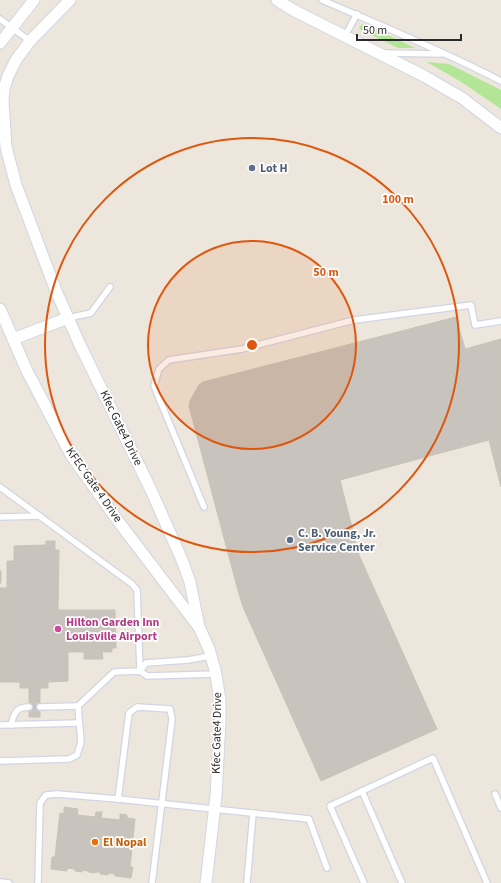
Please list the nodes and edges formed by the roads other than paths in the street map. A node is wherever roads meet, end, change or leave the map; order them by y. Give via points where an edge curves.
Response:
1 (34, 0) edge
2 (70, 0) edge
3 (277, 0) edge
4 (322, 0) edge
5 (357, 14) junction
6 (0, 19) edge
7 (12, 27) junction
8 (345, 36) junction
9 (30, 41) junction
10 (0, 43) edge
11 (377, 53) junction
12 (443, 54) junction
13 (501, 81) edge
14 (1, 101) edge
15 (501, 128) edge
16 (110, 287) dead end
17 (0, 309) edge
18 (68, 318) junction
19 (501, 321) edge
20 (13, 339) junction
21 (0, 487) edge
22 (204, 507) dead end
23 (40, 516) junction
24 (0, 518) edge
25 (199, 627) junction
26 (210, 656) junction
27 (140, 670) junction
28 (216, 674) junction
29 (78, 706) junction
30 (29, 707) dead end
31 (40, 707) dead end
32 (78, 723) junction
33 (0, 725) edge
34 (11, 725) junction
35 (0, 761) edge
36 (362, 791) junction
37 (495, 794) dead end
38 (118, 799) junction
39 (162, 803) junction
40 (501, 808) edge
41 (214, 809) junction
42 (253, 813) junction
43 (327, 868) dead end
44 (0, 882) edge
45 (9, 883) edge
46 (38, 883) edge
47 (152, 883) edge
48 (206, 883) edge
49 (247, 883) edge
50 (364, 883) edge
51 (402, 883) edge
52 (487, 883) edge

1 - 7 street
2 - 9 street, Kfec Gate4 Drive
3 - 8 street
4 - 5 lane
5 - 8 lane
5 - 12 lane
6 - 7 lane
7 - 9 lane
7 - 10 street
8 - 11 street
9 - 14 street, Kfec Gate4 Drive via 8,76
11 - 12 lane
11 - 15 street via 462,98
12 - 13 lane
14 - 18 street, Kfec Gate4 Drive via 6,147 16,186
16 - 18 lane via 91,312
17 - 20 street, KFEC Gate 4 Drive
18 - 20 street
18 - 25 street, Kfec Gate4 Drive via 182,560 190,582
19 - 22 lane via 475,325 471,305 354,320 242,349 169,360 160,369 154,386
20 - 25 street, KFEC Gate 4 Drive via 71,455
21 - 23 lane
23 - 24 lane
23 - 27 lane via 137,590
25 - 26 street, Kfec Gate4 Drive
26 - 27 lane via 146,663
26 - 28 street, Kfec Gate4 Drive
27 - 28 lane via 147,676
27 - 29 lane via 114,672
28 - 41 street, Kfec Gate4 Drive via 220,714
29 - 31 lane
29 - 32 lane
30 - 34 lane via 22,707 14,714
32 - 34 lane
32 - 35 lane via 80,742 77,755 69,759
33 - 34 lane
36 - 50 lane via 330,806
36 - 51 lane
36 - 52 lane via 433,758
37 - 40 lane
38 - 39 lane
38 - 39 lane via 129,713 137,707 170,709 172,719
38 - 46 lane via 46,795 40,802
39 - 41 lane
39 - 47 lane
41 - 42 lane
41 - 48 street, Kfec Gate4 Drive
42 - 43 lane via 309,819
42 - 49 lane
44 - 45 lane

